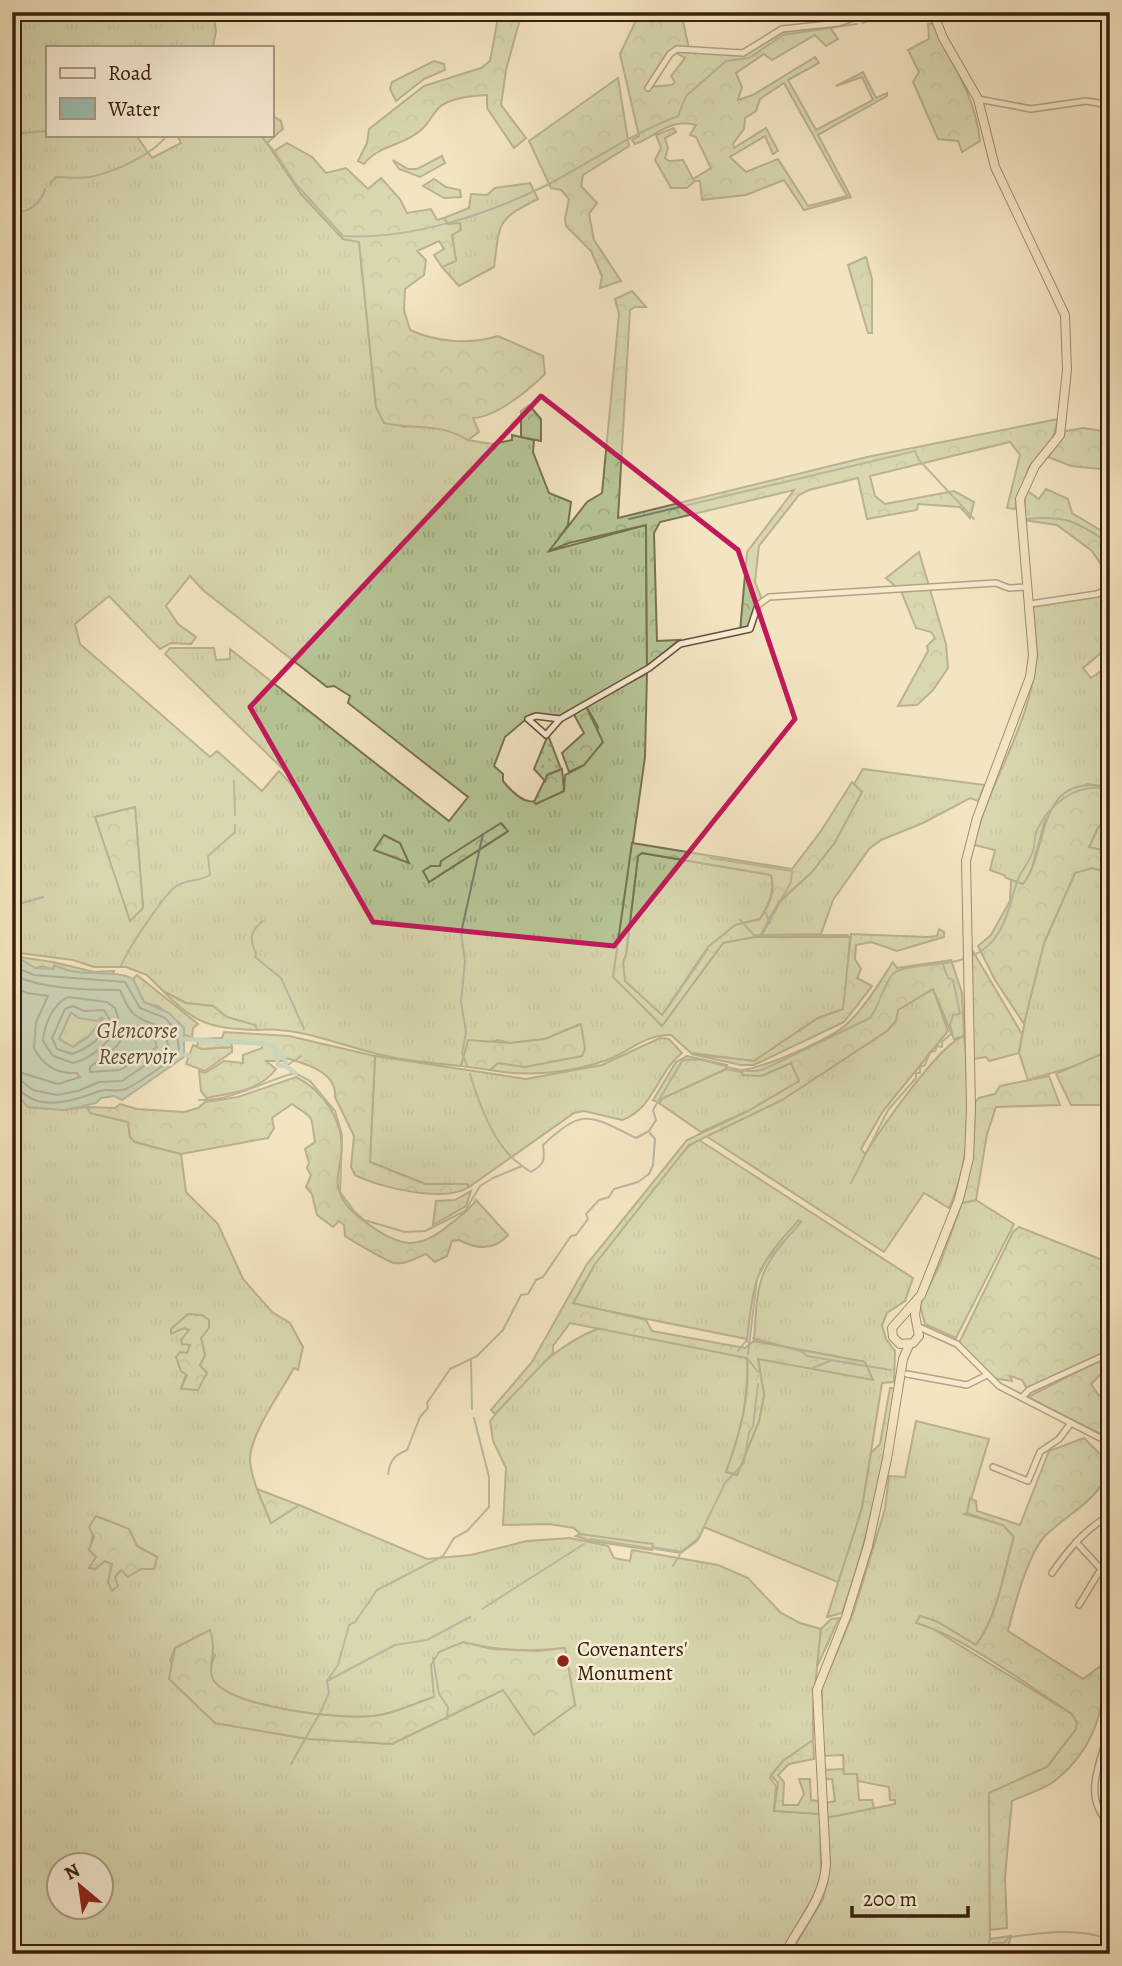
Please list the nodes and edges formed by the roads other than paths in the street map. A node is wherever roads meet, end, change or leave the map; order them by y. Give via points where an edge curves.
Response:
1 (870, 12) edge
2 (933, 12) edge
3 (648, 88) dead end
4 (978, 99) junction
5 (1110, 105) edge
6 (1027, 587) junction
7 (1110, 588) edge
8 (1030, 604) junction
9 (560, 719) junction
10 (917, 1301) junction
11 (901, 1318) junction
12 (918, 1324) junction
13 (938, 1336) junction
14 (909, 1343) junction
15 (1110, 1353) edge
16 (907, 1374) dead end
17 (985, 1376) junction
18 (1022, 1397) junction
19 (1071, 1423) junction
20 (1110, 1443) edge
21 (993, 1467) dead end
22 (1110, 1515) edge
23 (1076, 1542) junction
24 (1052, 1573) dead end
25 (1079, 1605) dead end
26 (1110, 1721) edge
27 (1110, 1825) edge
28 (786, 1953) edge

1 - 3 street via 839,23 782,29 743,53 677,49
2 - 4 highway
4 - 5 street via 1031,108 1086,101
4 - 6 highway via 995,167 1060,299 1066,324 1060,435 1035,466 1020,499
6 - 8 highway
6 - 9 street via 996,583 769,597 758,605 747,631 680,644 649,668
7 - 8 street
8 - 10 highway via 1030,677 970,840 965,887 969,1158 959,1199
9 - 9 street via 536,716 528,719 546,734
10 - 11 highway
10 - 12 highway
11 - 12 highway
11 - 14 highway via 892,1333
12 - 13 street
12 - 14 highway
13 - 14 street
13 - 17 street via 957,1344
14 - 28 highway via 868,1546 817,1690 826,1864 823,1885
15 - 18 street
16 - 17 street via 967,1385
17 - 18 street
18 - 19 street
19 - 20 street
19 - 21 street via 1040,1452 1028,1481
22 - 23 street
23 - 24 street
23 - 25 street via 1101,1569
26 - 27 street via 1093,1783 1099,1811

